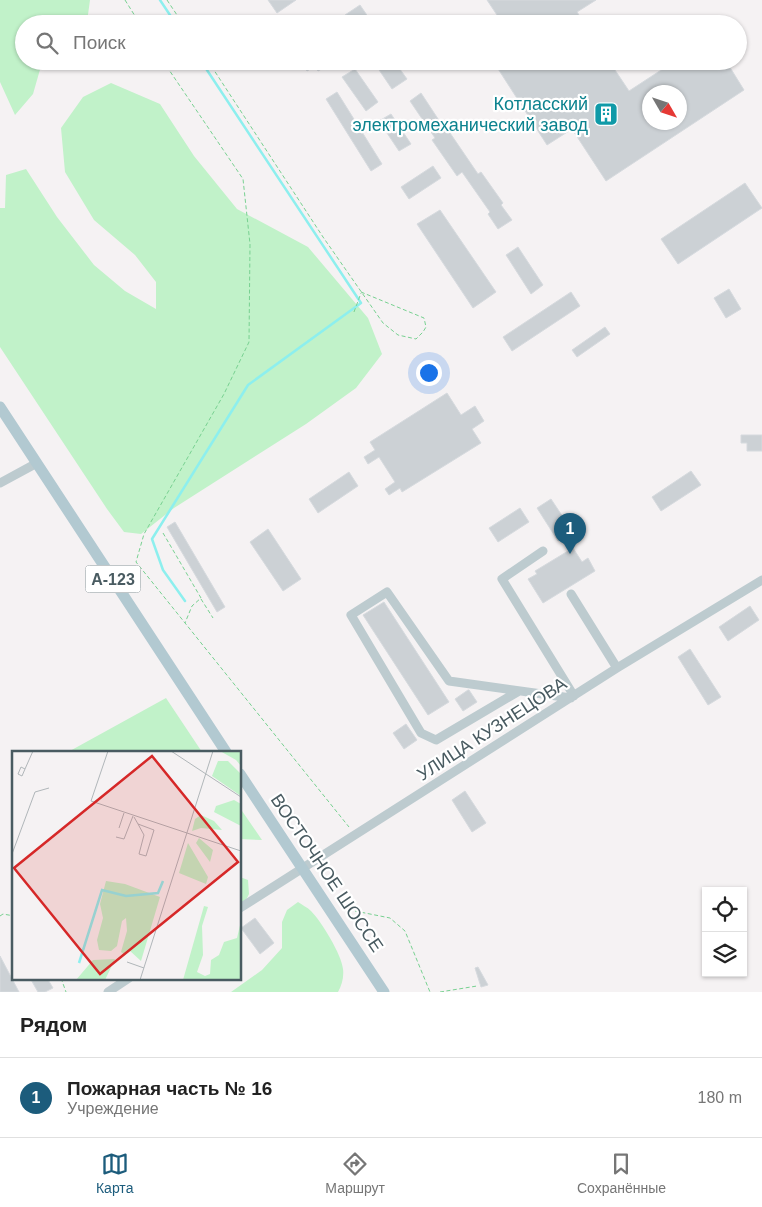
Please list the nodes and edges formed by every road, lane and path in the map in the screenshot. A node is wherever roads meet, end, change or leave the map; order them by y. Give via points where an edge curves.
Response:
1 (124, 0) edge
2 (167, 0) edge
3 (134, 15) edge
4 (177, 15) edge
5 (169, 70) edge
6 (214, 70) edge
7 (361, 292) junction
8 (354, 312) dead end
9 (0, 407) edge
10 (37, 463) junction
11 (0, 483) edge
12 (162, 533) dead end
13 (543, 551) dead end
14 (762, 580) edge
15 (571, 594) dead end
16 (201, 598) junction
17 (213, 618) dead end
18 (185, 624) junction
19 (617, 668) junction
20 (519, 691) junction
21 (572, 697) junction
22 (225, 751) edge
23 (241, 776) edge
24 (356, 835) junction
25 (303, 869) junction
26 (241, 907) edge
27 (355, 911) dead end
28 (0, 916) edge
29 (12, 916) edge
30 (62, 980) edge
31 (126, 980) edge
32 (477, 986) dead end
33 (66, 992) edge
34 (108, 992) edge
35 (384, 992) edge
36 (430, 992) edge
37 (440, 992) edge

1 - 3 path
2 - 4 path
5 - 18 path via 243,179 250,244 249,342 224,394 144,534 136,562
6 - 7 path
7 - 7 path via 383,323 398,335 416,339 423,332 426,326 424,318
7 - 8 path
9 - 10 main road, А-123
10 - 11 street
10 - 22 main road, А-123
12 - 16 path
13 - 21 street via 502,579
14 - 19 street, УЛИЦА КУЗНЕЦОВА
15 - 19 street
16 - 17 path
16 - 18 path via 192,606
18 - 24 path
19 - 21 street, УЛИЦА КУЗНЕЦОВА
20 - 20 street via 449,681 387,592 351,615 421,733 436,740
20 - 21 street
21 - 24 street, УЛИЦА КУЗНЕЦОВА
23 - 25 main road, ВОСТОЧНОЕ ШОССЕ
24 - 25 street, УЛИЦА КУЗНЕЦОВА
25 - 26 street, УЛИЦА КУЗНЕЦОВА
25 - 35 main road, ВОСТОЧНОЕ ШОССЕ
27 - 36 path via 390,918 405,931
28 - 29 path
30 - 33 path
31 - 34 street
32 - 37 path

